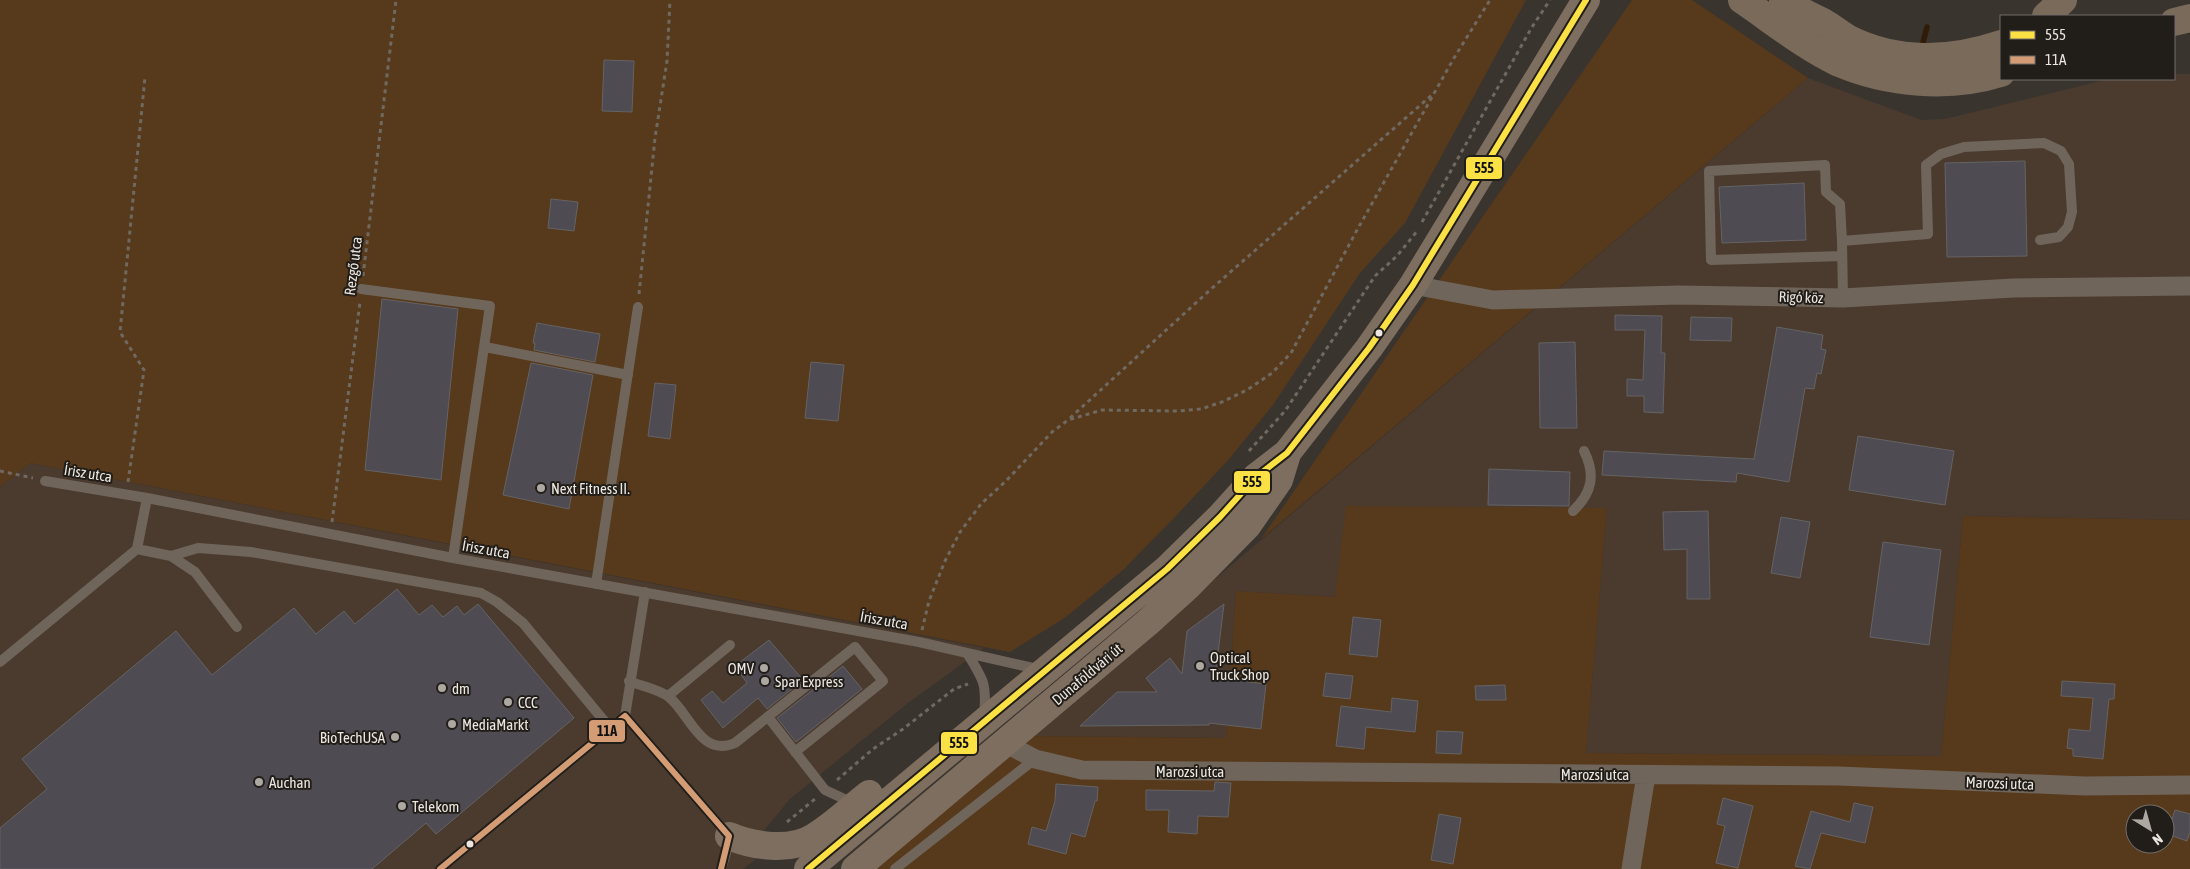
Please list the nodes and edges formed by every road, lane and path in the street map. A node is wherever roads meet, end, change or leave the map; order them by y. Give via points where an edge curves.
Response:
1 (396, 0) edge
2 (670, 0) edge
3 (1490, 0) edge
4 (1550, 0) edge
5 (1586, 0) edge
6 (1742, 0) edge
7 (1783, 0) edge
8 (1802, 0) edge
9 (2063, 0) edge
10 (2047, 15) edge
11 (2190, 18) edge
12 (2175, 22) edge
13 (1824, 23) junction
14 (2000, 44) edge
15 (2000, 73) edge
16 (145, 77) dead end
17 (1435, 92) junction
18 (2040, 240) dead end
19 (1842, 241) junction
20 (1842, 256) junction
21 (1413, 284) junction
22 (2190, 286) edge
23 (361, 290) junction
24 (1843, 298) junction
25 (638, 307) joint
26 (484, 347) junction
27 (628, 375) junction
28 (1068, 420) junction
29 (1584, 451) dead end
30 (1287, 453) junction
31 (1246, 454) dead end
32 (0, 471) edge
33 (46, 481) joint
34 (126, 494) junction
35 (147, 498) junction
36 (1573, 511) dead end
37 (330, 535) junction
38 (137, 548) junction
39 (171, 556) junction
40 (453, 558) junction
41 (596, 584) junction
42 (645, 592) junction
43 (237, 627) dead end
44 (919, 642) junction
45 (730, 645) dead end
46 (967, 653) junction
47 (0, 662) edge
48 (1045, 670) junction
49 (984, 678) junction
50 (629, 681) junction
51 (668, 696) junction
52 (624, 716) junction
53 (768, 717) junction
54 (978, 726) junction
55 (610, 728) junction
56 (1005, 743) junction
57 (795, 752) junction
58 (1035, 759) junction
59 (1646, 774) junction
60 (913, 780) junction
61 (2190, 785) edge
62 (825, 790) junction
63 (856, 804) junction
64 (729, 836) junction
65 (776, 845) junction
66 (440, 869) edge
67 (721, 869) edge
68 (808, 869) edge
69 (855, 869) edge
70 (895, 869) edge
71 (1630, 869) edge

1 - 23 path, Rezgő utca
2 - 25 path via 668,61 655,138
3 - 17 path
4 - 31 path via 1417,230 1397,256 1375,276 1284,411
5 - 21 main road, Dunaföldvári út
6 - 15 highway via 1838,62 1870,74 1909,81 1949,82
7 - 13 highway
8 - 13 highway
9 - 10 highway
11 - 12 highway
13 - 14 highway via 1874,50 1905,56 1942,57 1974,53
16 - 34 path via 120,332 144,370
17 - 28 path
17 - 28 path via 1291,353 1272,373 1238,394 1201,409 1178,412 1102,410
18 - 19 lane via 2059,238 2068,227 2072,212 2069,164 2061,152 2044,143 1964,147 1941,154 1926,165 1928,234
19 - 20 lane
19 - 20 lane via 1840,204 1826,192 1825,165 1709,171 1711,260
20 - 24 lane
21 - 24 street, Rigó köz via 1493,300 1679,295
21 - 30 main road, Dunaföldvári út via 1352,372
22 - 24 street, Rigó köz via 2013,288
23 - 26 lane via 490,306
23 - 37 path, Rezgő utca
25 - 27 lane
26 - 27 lane
26 - 40 lane
27 - 41 lane
28 - 44 path via 981,504 960,532 929,601
29 - 36 lane via 1592,478 1584,501
30 - 48 main road, Dunaföldvári út via 1256,477 1168,569
30 - 56 main road, Dunaföldvári út via 1279,480 1247,526 1213,561 1147,623
32 - 33 path, Írisz utca
33 - 34 lane, Írisz utca
34 - 35 lane, Írisz utca
35 - 37 lane, Írisz utca
35 - 38 lane
37 - 40 lane, Írisz utca
38 - 39 lane
38 - 47 lane
39 - 43 lane via 195,572
39 - 55 lane via 198,548 251,552 473,590 497,602 523,623
40 - 41 lane, Írisz utca
41 - 42 lane, Írisz utca
42 - 44 lane, Írisz utca
42 - 50 lane
44 - 46 lane, Írisz utca
45 - 51 lane
46 - 48 lane, Írisz utca
46 - 49 lane
48 - 54 main road, Dunaföldvári út
49 - 54 lane via 986,695
49 - 62 path via 954,689 873,749
50 - 51 lane
50 - 52 lane
51 - 53 lane via 706,742 715,746 735,743
52 - 55 lane
52 - 64 lane
53 - 57 lane
53 - 57 lane via 855,647 882,681
54 - 60 main road, Dunaföldvári út
54 - 63 main road via 928,748
55 - 66 lane
56 - 58 street, Marozsi utca
56 - 60 main road via 987,745 934,779
56 - 69 main road, Dunaföldvári út
57 - 62 lane
58 - 59 street, Marozsi utca via 1082,770
58 - 70 lane
59 - 61 street, Marozsi utca via 1839,776 2085,786
59 - 71 street
60 - 68 main road, Dunaföldvári út
62 - 63 lane
62 - 65 path via 786,824
63 - 65 main road via 814,836
64 - 65 main road via 749,844
64 - 67 lane

